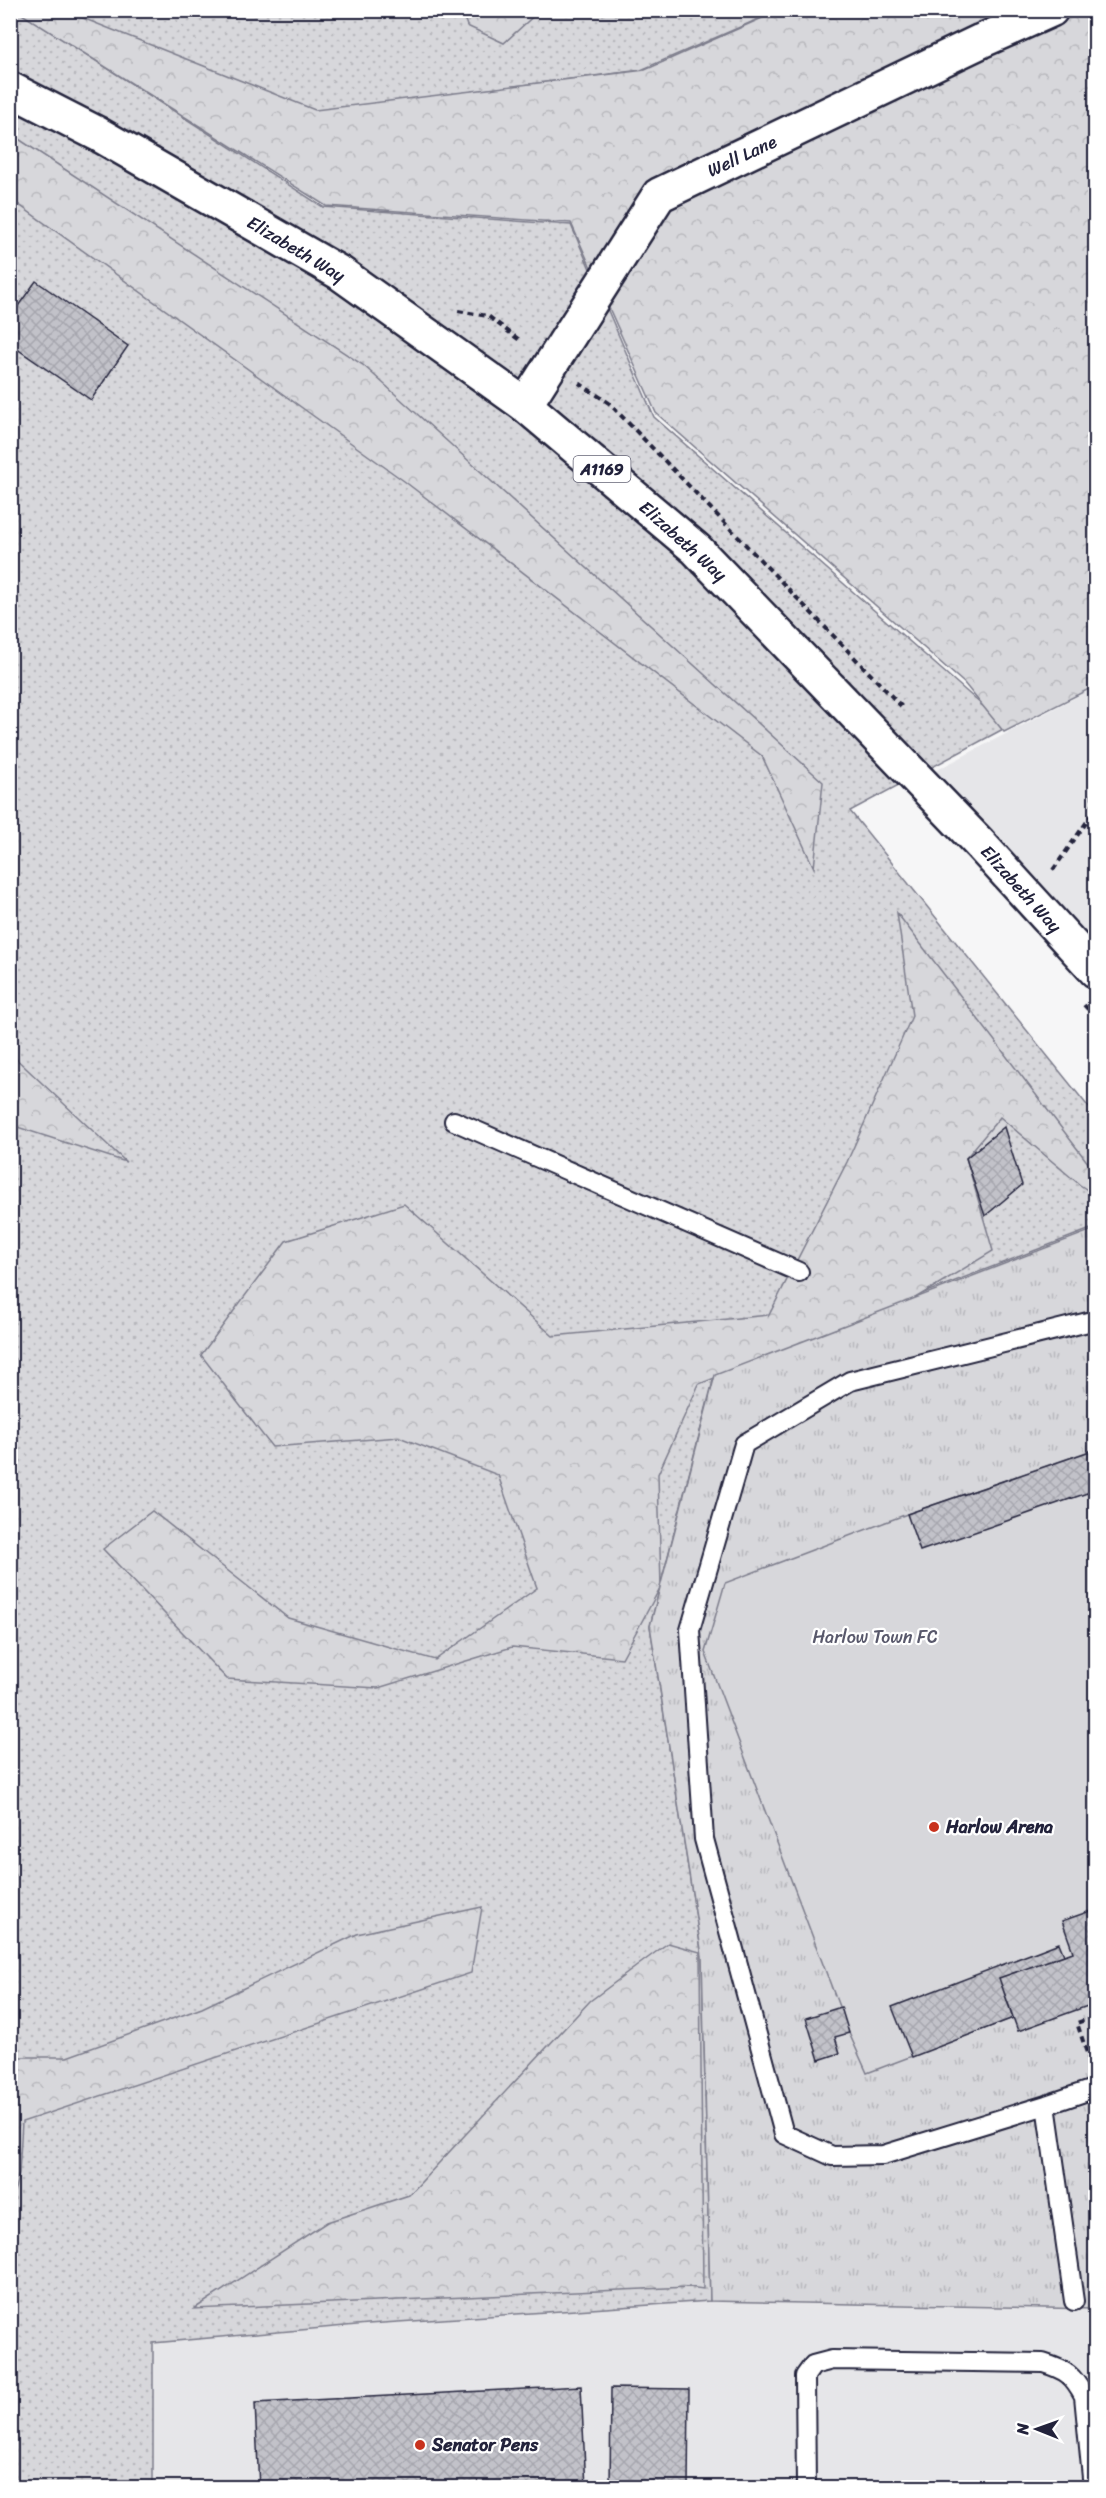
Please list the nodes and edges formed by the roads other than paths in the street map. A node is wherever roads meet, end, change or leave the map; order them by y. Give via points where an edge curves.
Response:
1 (1051, 10) edge
2 (10, 89) edge
3 (525, 405) junction
4 (1095, 971) edge
5 (454, 1120) dead end
6 (799, 1272) dead end
7 (1095, 1320) edge
8 (1095, 2088) edge
9 (1046, 2105) junction
10 (1074, 2301) dead end
11 (806, 2487) edge
12 (1094, 2487) edge

1 - 3 main road, Well Lane via 659,195
2 - 3 main road, Elizabeth Way / A1169 via 108,139 340,273
3 - 4 main road, Elizabeth Way / A1169 via 696,549 979,843
5 - 6 lane
7 - 9 lane via 850,1381 744,1444 690,1630 704,1839 784,2134 832,2156 883,2155
8 - 9 lane
9 - 10 lane
11 - 12 lane via 805,2376 813,2365 832,2360 1043,2363 1064,2369 1084,2396

